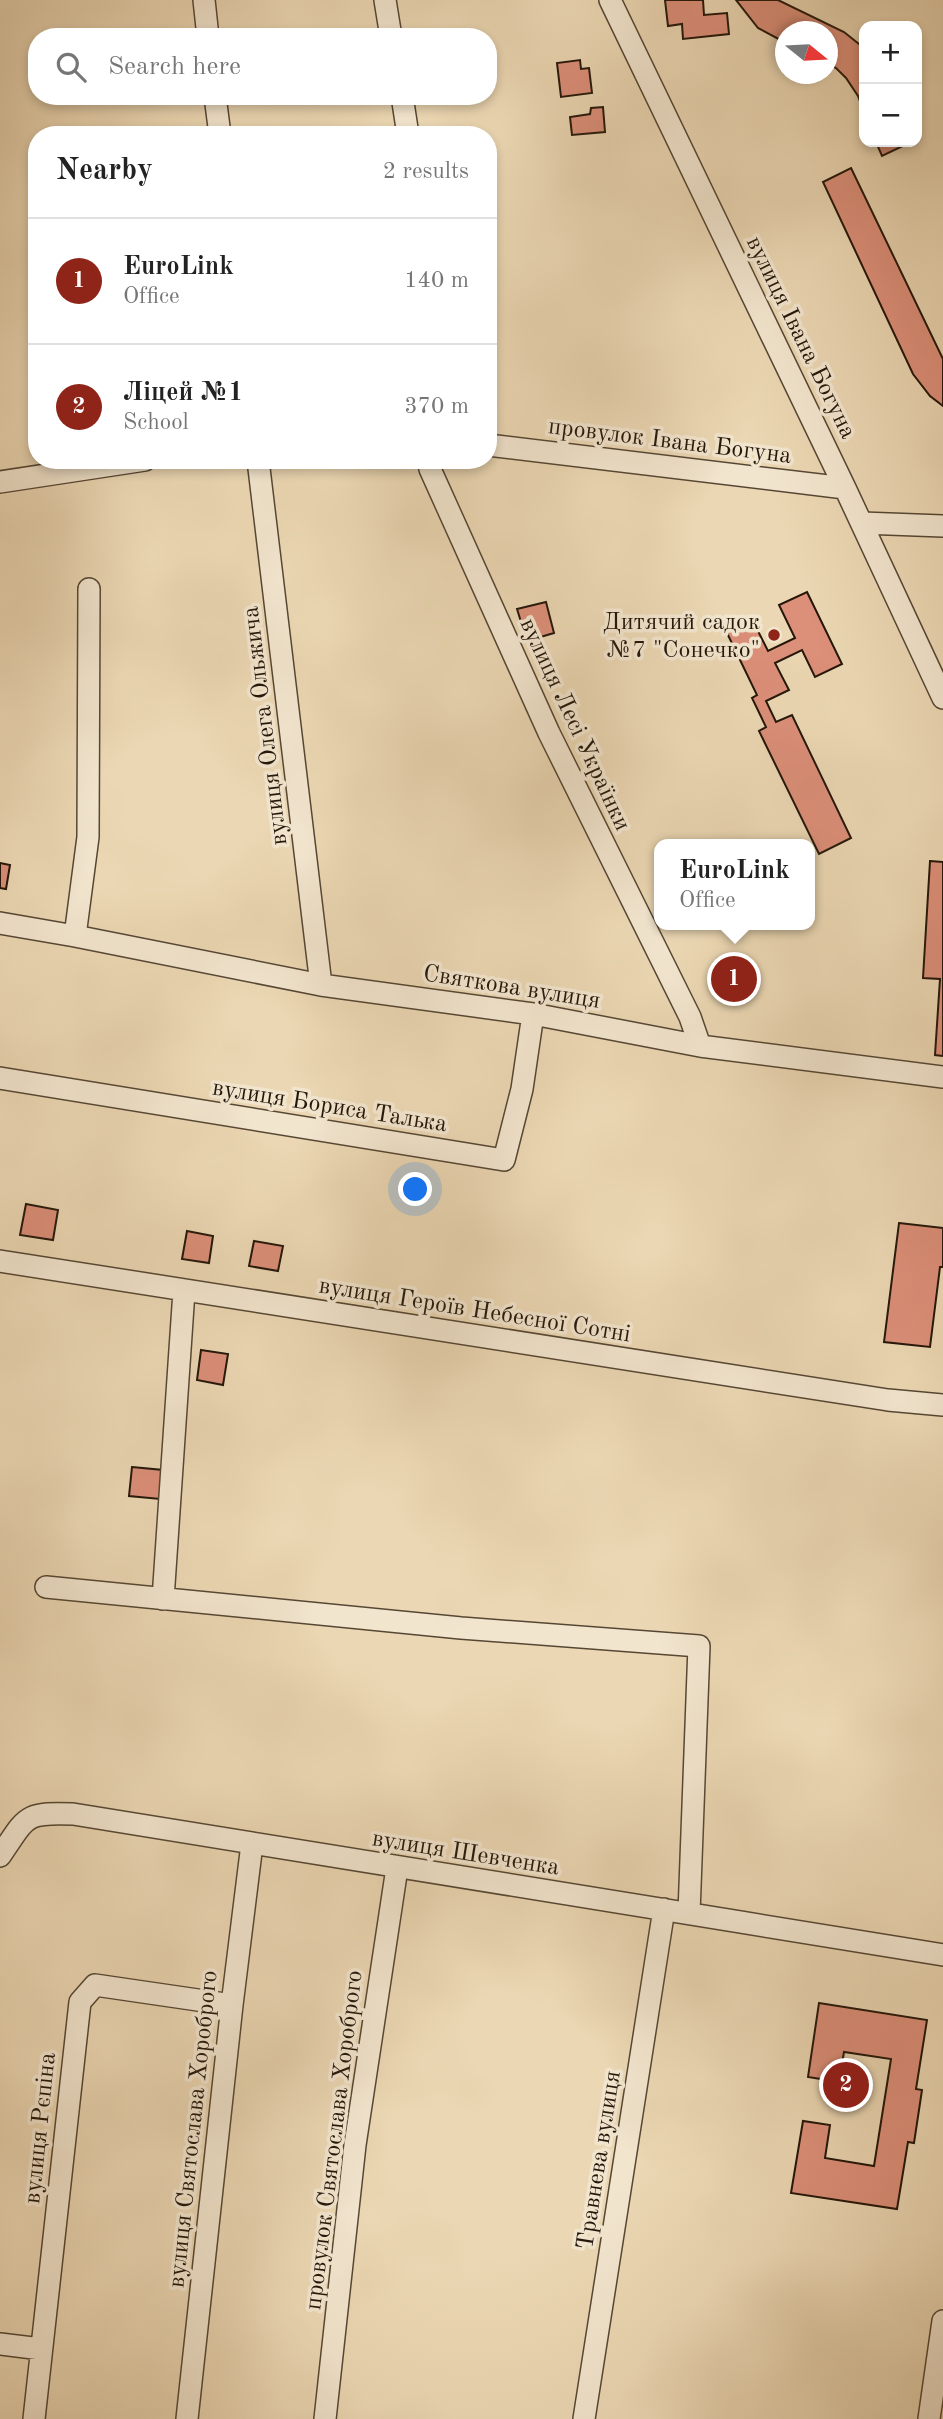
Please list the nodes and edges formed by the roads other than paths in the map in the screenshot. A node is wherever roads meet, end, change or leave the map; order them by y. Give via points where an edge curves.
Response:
1 (204, 0) edge
2 (385, 0) edge
3 (610, 0) edge
4 (207, 28) edge
5 (390, 28) edge
6 (216, 105) edge
7 (403, 105) edge
8 (219, 126) edge
9 (407, 126) edge
10 (497, 446) edge
11 (86, 469) edge
12 (259, 469) edge
13 (430, 469) edge
14 (0, 482) edge
15 (845, 488) junction
16 (862, 523) junction
17 (943, 526) edge
18 (89, 589) dead end
19 (943, 698) edge
20 (0, 923) edge
21 (75, 936) junction
22 (321, 985) junction
23 (533, 1014) junction
24 (699, 1045) junction
25 (943, 1077) edge
26 (0, 1078) edge
27 (0, 1261) edge
28 (184, 1291) junction
29 (943, 1405) edge
30 (46, 1587) dead end
31 (163, 1599) junction
32 (252, 1844) junction
33 (0, 1856) edge
34 (397, 1868) junction
35 (664, 1909) junction
36 (689, 1913) junction
37 (943, 1955) edge
38 (232, 2005) junction
39 (943, 2321) edge
40 (0, 2344) edge
41 (41, 2349) junction
42 (34, 2419) edge
43 (187, 2419) edge
44 (325, 2419) edge
45 (584, 2419) edge
46 (929, 2419) edge

1 - 4 street
2 - 5 street
3 - 15 street, вулиця Івана Богуна
6 - 8 street
7 - 9 street
10 - 15 street, провулок Івана Богуна
11 - 14 street
12 - 22 street, вулиця Олега Ольжича
13 - 24 street, вулиця Лесі Українки via 549,733 690,1017
15 - 16 street, вулиця Івана Богуна
16 - 17 street
16 - 19 street, вулиця Івана Богуна
18 - 21 street via 88,837
20 - 21 street, Святкова вулиця
21 - 22 street, Святкова вулиця
22 - 23 street, Святкова вулиця
23 - 24 street, Святкова вулиця
23 - 26 street, вулиця Бориса Талька via 522,1089 504,1160
24 - 25 street, Святкова вулиця
27 - 28 street, вулиця Героїв Небесної Сотні
28 - 29 street, вулиця Героїв Небесної Сотні
28 - 31 street
30 - 31 street
31 - 36 street via 699,1646
32 - 33 street, вулиця Шевченка via 41,1812 27,1818
32 - 34 street, вулиця Шевченка
32 - 38 street, вулиця Святослава Хороброго
34 - 35 street, вулиця Шевченка
34 - 44 street, провулок Святослава Хороброго via 355,2145
35 - 36 street, вулиця Шевченка
35 - 45 street, Травнева вулиця
36 - 37 street, вулиця Шевченка
38 - 41 street, вулиця Рєпіна via 94,1985 80,2003
38 - 43 street, вулиця Святослава Хороброго
39 - 46 street
40 - 41 street
41 - 42 street, вулиця Рєпіна

